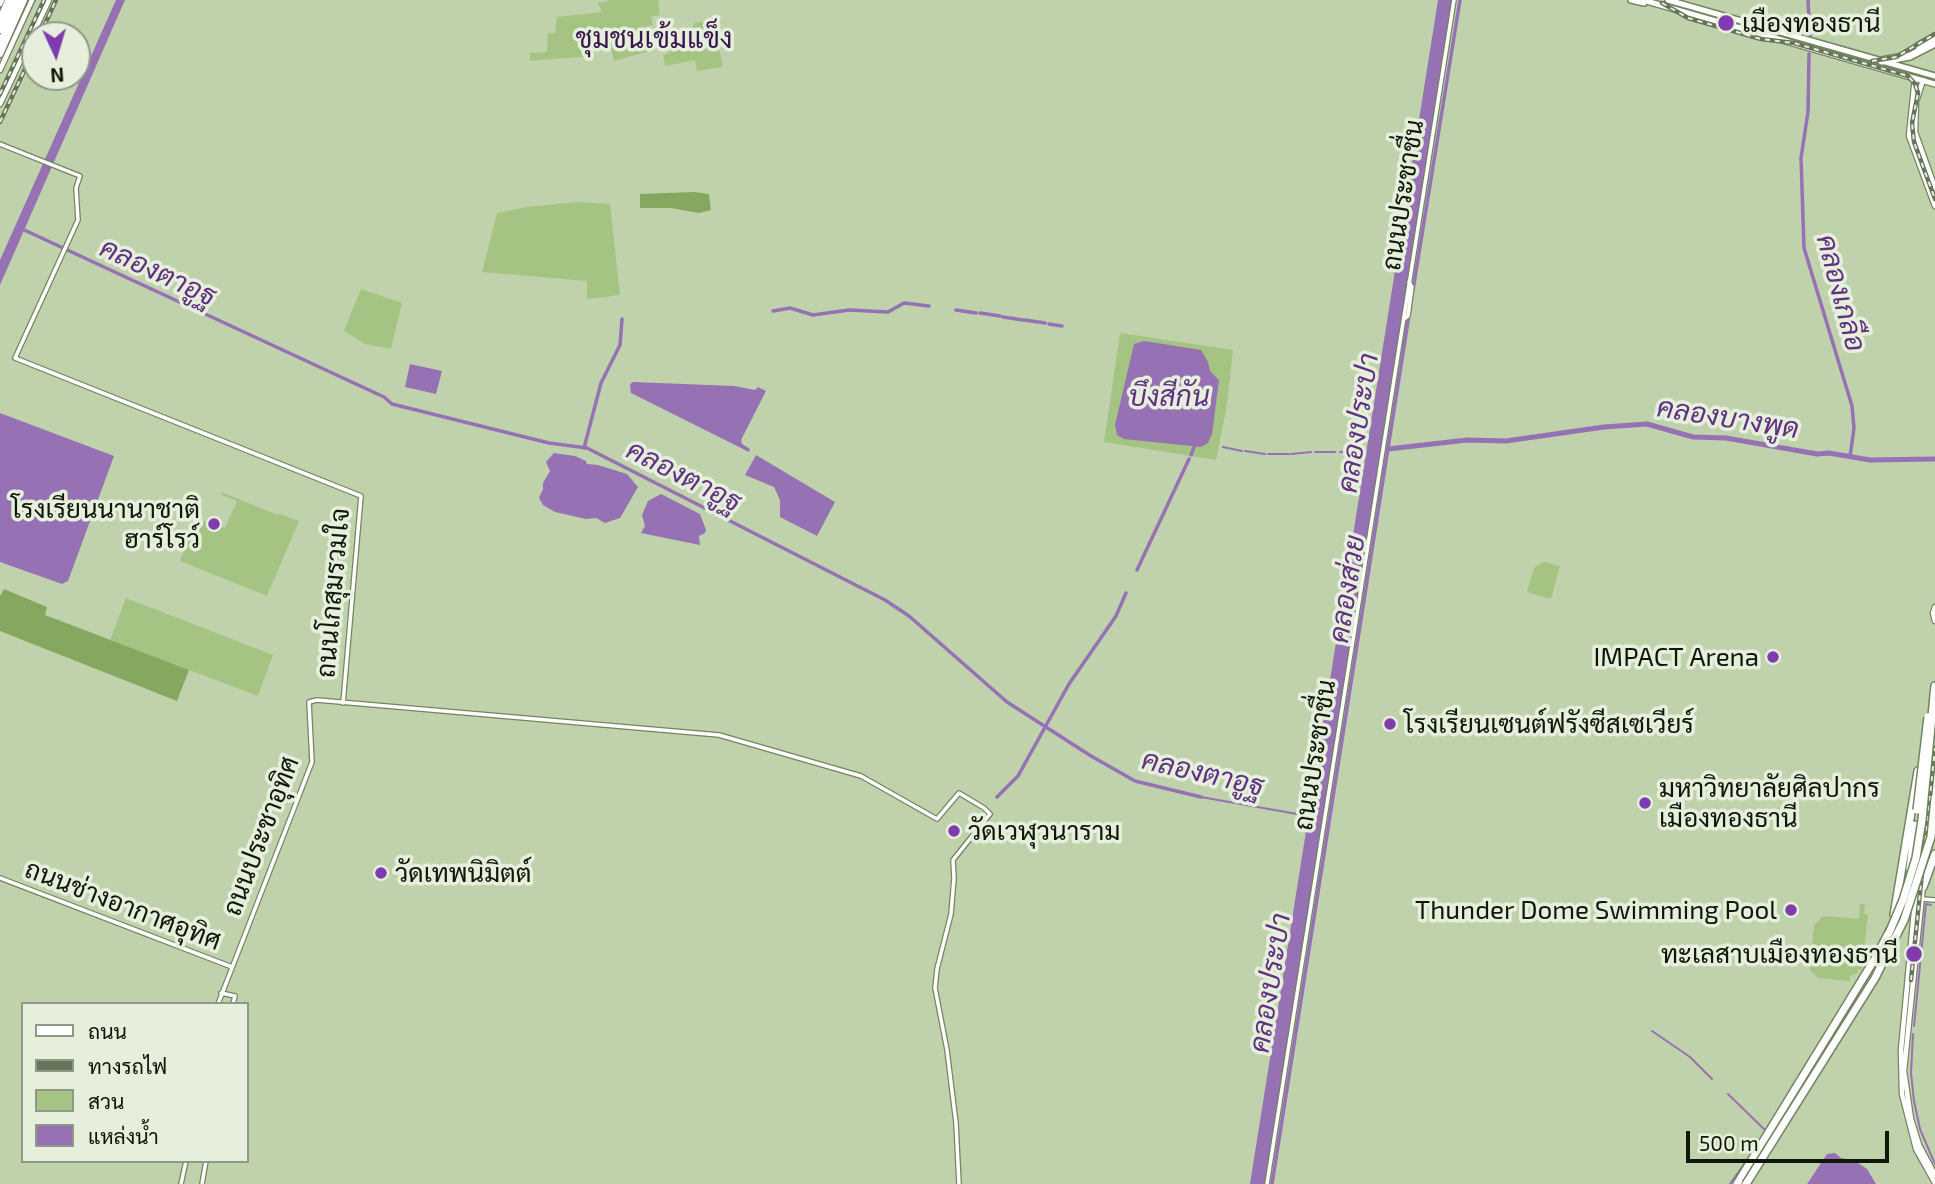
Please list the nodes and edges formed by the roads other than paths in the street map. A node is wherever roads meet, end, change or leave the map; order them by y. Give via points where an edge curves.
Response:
1 (15, 0) edge
2 (49, 0) edge
3 (1454, 0) edge
4 (1631, 0) edge
5 (1643, 0) edge
6 (1668, 0) edge
7 (1654, 4) junction
8 (0, 16) edge
9 (0, 32) edge
10 (1935, 37) edge
11 (1935, 43) edge
12 (3, 46) edge
13 (0, 54) edge
14 (1900, 58) junction
15 (1882, 61) junction
16 (0, 63) edge
17 (0, 70) edge
18 (1935, 76) edge
19 (1915, 78) junction
20 (1923, 80) junction
21 (1935, 83) edge
22 (0, 104) edge
23 (1912, 128) junction
24 (0, 144) edge
25 (1935, 188) edge
26 (1935, 206) edge
27 (1935, 607) edge
28 (1935, 621) edge
29 (1935, 686) edge
30 (1934, 695) edge
31 (343, 703) junction
32 (1935, 717) edge
33 (1934, 728) edge
34 (1935, 772) edge
35 (1935, 798) edge
36 (1935, 817) edge
37 (1931, 837) junction
38 (1913, 851) junction
39 (1935, 854) edge
40 (1917, 876) junction
41 (0, 878) edge
42 (1923, 887) junction
43 (1903, 894) dead end
44 (1922, 899) junction
45 (1935, 900) edge
46 (1889, 933) junction
47 (232, 967) junction
48 (221, 993) junction
49 (219, 1002) edge
50 (234, 1002) edge
51 (186, 1163) edge
52 (206, 1163) edge
53 (1935, 1175) edge
54 (1935, 1183) edge
55 (181, 1184) edge
56 (202, 1184) edge
57 (959, 1184) edge
58 (1267, 1184) edge
59 (1737, 1184) edge
60 (1746, 1184) edge

1 - 8 highway
1 - 9 highway
1 - 12 highway
1 - 13 highway
1 - 17 main road
2 - 22 main road
3 - 58 street, ถนนประชาชื่น
4 - 7 main road
5 - 7 main road
6 - 15 main road
7 - 19 main road
10 - 14 highway
11 - 14 highway
12 - 16 main road
14 - 15 highway
15 - 18 main road
19 - 20 main road
19 - 23 main road
20 - 21 main road
20 - 23 main road
23 - 25 main road
23 - 26 main road via 1911,143
24 - 31 street, ถนนโกสุมรวมใจ via 80,176 78,220 15,358 361,496
27 - 28 main road
29 - 30 highway, bridge
30 - 38 highway, bridge
30 - 46 highway, bridge via 1916,858
31 - 47 street, ถนนประชาอุทิศ via 309,702 312,762
31 - 57 street, ถนนโกสุมรวมใจ via 719,734 861,776 937,819 960,793 984,808 990,814 953,860 951,914 935,988 947,1050
32 - 33 main road
33 - 40 main road
33 - 46 highway, bridge via 1920,758
34 - 42 main road
35 - 37 highway, bridge
36 - 37 highway, bridge
37 - 60 highway, bridge via 1912,900 1875,978
38 - 40 highway
38 - 43 highway
39 - 42 highway
40 - 54 main road via 1901,1084 1913,1141
41 - 47 street, ถนนช่างอากาศอุทิศ
42 - 44 main road
44 - 45 street
44 - 53 main road via 1905,1071 1911,1119
46 - 59 highway
47 - 48 street, ถนนประชาอุทิศ
48 - 49 street, ถนนประชาอุทิศ
48 - 50 street via 235,996
51 - 55 street
52 - 56 street

